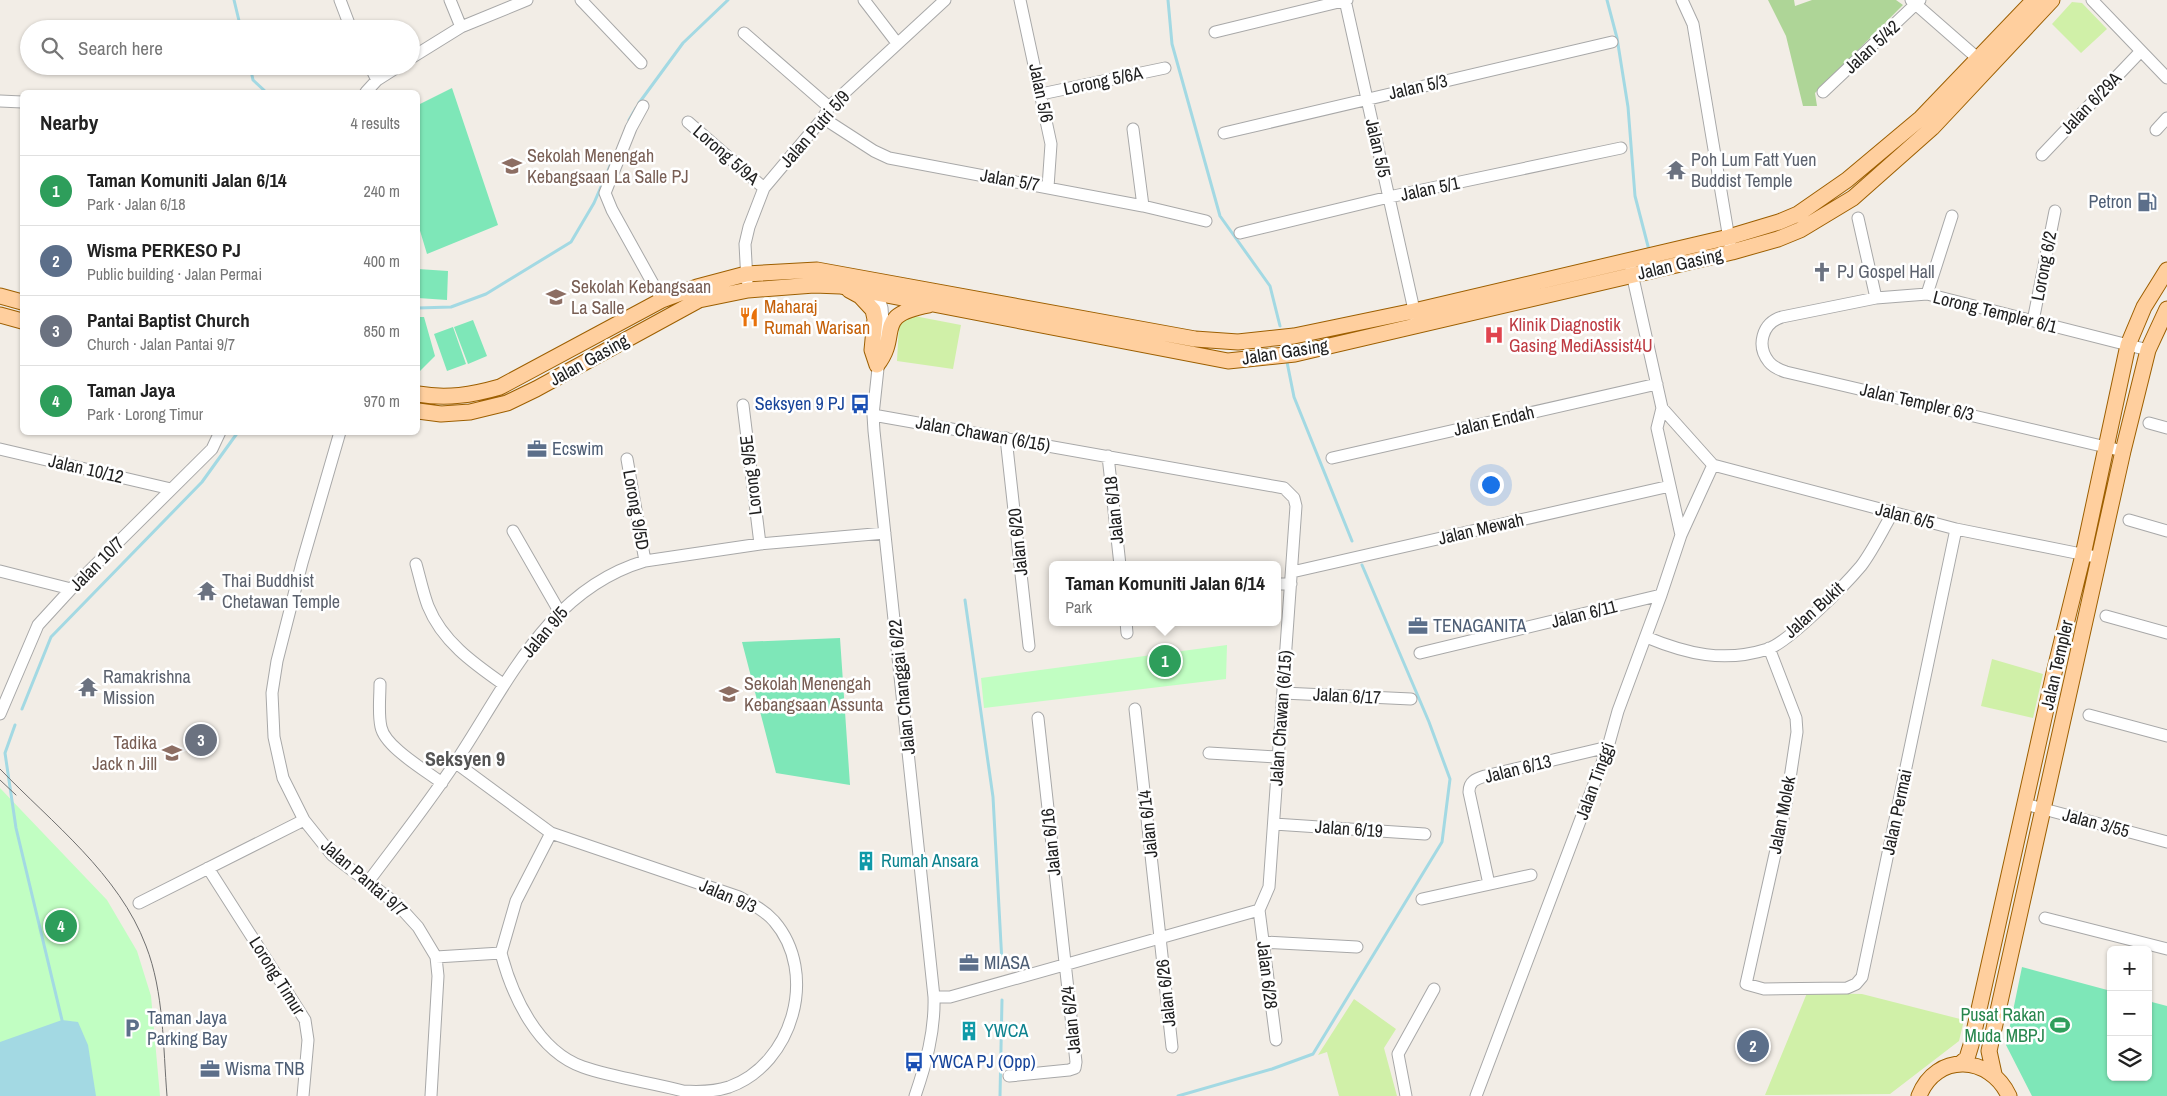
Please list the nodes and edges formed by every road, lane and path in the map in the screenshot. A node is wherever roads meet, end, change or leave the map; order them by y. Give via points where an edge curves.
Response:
1 (340, 0) edge
2 (450, 0) edge
3 (527, 0) edge
4 (581, 0) edge
5 (864, 0) edge
6 (945, 0) edge
7 (1020, 0) edge
8 (1346, 0) edge
9 (1682, 0) edge
10 (2034, 0) edge
11 (2052, 0) edge
12 (2092, 0) edge
13 (1916, 2) edge
14 (348, 20) edge
15 (461, 27) junction
16 (1215, 32) dead end
17 (744, 33) dead end
18 (1612, 42) dead end
19 (897, 43) junction
20 (2141, 51) junction
21 (420, 52) edge
22 (1977, 58) junction
23 (641, 63) dead end
24 (1165, 68) dead end
25 (1989, 68) junction
26 (374, 75) edge
27 (385, 75) edge
28 (2167, 78) edge
29 (377, 80) junction
30 (368, 90) edge
31 (1823, 92) dead end
32 (1041, 94) junction
33 (1367, 99) junction
34 (0, 101) edge
35 (20, 102) edge
36 (643, 106) dead end
37 (830, 107) junction
38 (823, 118) junction
39 (2167, 118) edge
40 (688, 122) dead end
41 (1133, 129) dead end
42 (2156, 130) dead end
43 (1224, 133) dead end
44 (1621, 148) dead end
45 (2042, 155) dead end
46 (1048, 187) junction
47 (764, 188) junction
48 (1389, 197) junction
49 (1143, 206) junction
50 (2055, 211) dead end
51 (1952, 216) dead end
52 (1858, 218) dead end
53 (1206, 221) dead end
54 (1240, 233) dead end
55 (1730, 245) junction
56 (1629, 260) junction
57 (2167, 270) edge
58 (746, 274) junction
59 (1632, 275) junction
60 (869, 279) junction
61 (840, 286) junction
62 (748, 290) junction
63 (879, 292) junction
64 (1927, 294) junction
65 (0, 296) edge
66 (1876, 298) junction
67 (662, 300) junction
68 (20, 301) edge
69 (936, 304) junction
70 (2167, 309) edge
71 (0, 315) edge
72 (1782, 317) joint
73 (1416, 318) junction
74 (20, 320) edge
75 (2033, 321) junction
76 (2128, 345) junction
77 (2148, 350) junction
78 (877, 365) junction
79 (1657, 384) junction
80 (420, 394) edge
81 (743, 405) dead end
82 (1662, 408) junction
83 (420, 411) edge
84 (873, 415) junction
85 (2149, 423) dead end
86 (2167, 428) edge
87 (219, 435) edge
88 (339, 435) edge
89 (1006, 438) junction
90 (2105, 446) junction
91 (0, 449) edge
92 (2123, 451) junction
93 (1108, 456) junction
94 (1332, 458) dead end
95 (627, 459) dead end
96 (1713, 466) junction
97 (1670, 486) junction
98 (171, 490) junction
99 (1892, 514) junction
100 (2129, 520) dead end
101 (1956, 529) junction
102 (514, 531) dead end
103 (2167, 531) edge
104 (885, 533) junction
105 (1681, 535) junction
106 (760, 544) junction
107 (2083, 555) junction
108 (2099, 558) junction
109 (645, 561) junction
110 (1120, 561) edge
111 (416, 564) dead end
112 (0, 571) edge
113 (1292, 572) junction
114 (1281, 584) edge
115 (1290, 584) junction
116 (71, 589) junction
117 (1661, 595) junction
118 (559, 612) junction
119 (2106, 616) dead end
120 (2167, 633) edge
121 (1646, 637) junction
122 (1029, 646) dead end
123 (1769, 648) junction
124 (1420, 654) dead end
125 (380, 684) dead end
126 (503, 684) junction
127 (1283, 693) junction
128 (1410, 699) dead end
129 (1136, 709) dead end
130 (0, 714) edge
131 (2089, 715) dead end
132 (1038, 718) dead end
133 (2167, 736) edge
134 (1608, 747) junction
135 (1209, 753) dead end
136 (1278, 757) junction
137 (456, 763) junction
138 (442, 783) junction
139 (2025, 804) junction
140 (2043, 808) junction
141 (304, 820) junction
142 (1274, 824) junction
143 (551, 833) junction
144 (1425, 834) dead end
145 (2167, 842) edge
146 (208, 868) junction
147 (1531, 875) dead end
148 (368, 882) junction
149 (1489, 884) junction
150 (1422, 899) dead end
151 (139, 903) dead end
152 (1259, 910) junction
153 (2044, 918) dead end
154 (1160, 939) junction
155 (1263, 942) junction
156 (1357, 947) dead end
157 (2167, 949) edge
158 (501, 953) junction
159 (436, 957) junction
160 (1065, 966) junction
161 (1746, 984) joint
162 (1434, 989) dead end
163 (934, 997) junction
164 (1276, 1040) dead end
165 (1172, 1047) dead end
166 (1960, 1064) junction
167 (1994, 1074) junction
168 (1009, 1076) dead end
169 (1917, 1094) edge
170 (304, 1096) edge
171 (431, 1096) edge
172 (915, 1096) edge
173 (1406, 1096) edge
174 (1476, 1096) edge
175 (2009, 1096) edge

1 - 14 street
2 - 15 street
3 - 15 street
4 - 23 street
5 - 19 street
6 - 19 street, Jalan Putri 5/9
7 - 32 street, Jalan 5/6
8 - 16 street
8 - 33 street, Jalan 5/5
9 - 55 street via 1693,24
10 - 22 main road, Jalan Gasing
11 - 25 main road, Jalan Gasing
12 - 20 street
13 - 22 street
13 - 31 street, Jalan 5/42
15 - 21 street
17 - 37 street
18 - 33 street, Jalan 5/3
19 - 37 street, Jalan Putri 5/9
20 - 28 street
20 - 45 street, Jalan 6/29A
22 - 25 street
22 - 55 main road, Jalan Gasing via 1920,118 1848,180 1798,214
24 - 32 street, Lorong 5/6A
25 - 55 main road, Jalan Gasing via 1932,128 1853,198 1778,240
26 - 29 street
27 - 29 street
29 - 30 street
32 - 46 street, Jalan 5/6 via 1051,144
33 - 43 street, Jalan 5/3
33 - 48 street, Jalan 5/5
34 - 35 street
36 - 67 street via 605,192
37 - 38 street, Jalan Putri 5/9
38 - 46 street, Jalan 5/7 via 889,158
38 - 47 street, Jalan Putri 5/9
39 - 42 street
40 - 47 street, Lorong 5/9A
41 - 49 street
44 - 48 street, Jalan 5/1
46 - 49 street, Jalan 5/7
47 - 58 street, Jalan Putri 5/9 via 748,227
48 - 54 street, Jalan 5/1
48 - 73 street, Jalan 5/5
49 - 53 street, Jalan 5/7
50 - 75 street, Lorong 6/2
51 - 64 street
52 - 66 street
55 - 56 main road, Jalan Gasing
55 - 59 main road, Jalan Gasing
56 - 59 street
56 - 73 main road, Jalan Gasing
57 - 76 main road, Jalan Templer via 2144,307
58 - 60 main road, Jalan Gasing via 817,270
58 - 62 street, Jalan Putri 5/9
58 - 67 main road, Jalan Gasing
59 - 73 main road, Jalan Gasing
59 - 79 street
60 - 63 street, Jalan Changgai 6/22
60 - 73 main road, Jalan Gasing via 1195,339 1238,342
61 - 62 main road, Jalan Gasing
61 - 63 main road, Jalan Gasing
61 - 78 main road via 860,296 873,310 872,350
62 - 83 main road, Jalan Gasing via 699,300 507,403 461,413
63 - 69 main road, Jalan Gasing
63 - 78 street, Jalan Changgai 6/22 via 883,322
64 - 66 street, Lorong Templer 6/1
64 - 75 street, Lorong Templer 6/1
65 - 68 main road
66 - 72 street, Lorong Templer 6/1
67 - 80 main road, Jalan Gasing via 500,387 456,397
69 - 73 main road, Jalan Gasing via 1228,361 1295,354
69 - 78 main road via 905,310 898,315 889,330 885,354
70 - 77 main road, Jalan Templer
71 - 74 main road
72 - 90 street, Jalan Templer 6/3 via 1764,329 1763,343 1769,363 1786,372
75 - 76 street, Lorong Templer 6/1
76 - 77 street, Lorong Templer 6/1
76 - 90 main road, Jalan Templer
77 - 92 main road, Jalan Templer
78 - 84 street, Jalan Changgai 6/22
79 - 82 street
79 - 94 street, Jalan Endah
81 - 106 street, Lorong 9/5E
82 - 96 street
82 - 97 street via 1657,428
84 - 89 street, Jalan Chawan (6/15)
84 - 104 street, Jalan Changgai 6/22
85 - 86 street
87 - 98 street, Jalan 10/7 via 212,449
88 - 141 street, Jalan Pantai 9/7 via 302,563 272,693 274,737 283,778
89 - 93 street, Jalan Chawan (6/15)
89 - 122 street, Jalan 6/20
90 - 92 street, Jalan Templer 6/3
90 - 107 main road, Jalan Templer
91 - 98 street, Jalan 10/12
92 - 108 main road, Jalan Templer
93 - 110 street, Jalan 6/18
93 - 113 street, Jalan Chawan (6/15) via 1284,488 1294,498 1296,506
95 - 109 street, Lorong 9/5D
96 - 99 street, Jalan 6/5
96 - 105 street, Jalan Tinggi
97 - 105 street
97 - 113 street, Jalan Mewah
98 - 116 street, Jalan 10/7
99 - 101 street, Jalan 6/5
99 - 123 street, Jalan Bukit via 1861,565 1798,629
100 - 103 street
101 - 107 street, Jalan 6/5
101 - 161 street, Jalan Permai via 1862,978 1852,987 1842,989 1764,989
102 - 118 street
104 - 106 street, Jalan 9/5
104 - 163 street, Jalan Changgai 6/22
105 - 117 street, Jalan Tinggi
106 - 109 street, Jalan 9/5
107 - 108 street, Jalan 6/5
107 - 139 main road, Jalan Templer
108 - 140 main road, Jalan Templer
109 - 118 street, Jalan 9/5 via 596,583
111 - 126 street via 428,607 444,634 466,657
112 - 116 street
113 - 115 street, Jalan Chawan (6/15)
114 - 115 street
115 - 127 street, Jalan Chawan (6/15)
116 - 130 street, Jalan 10/7 via 38,626
117 - 121 street, Jalan Tinggi
117 - 124 street, Jalan 6/11
118 - 126 street, Jalan 9/5
119 - 120 street
121 - 123 street, Jalan Bukit via 1671,648 1704,656 1734,656
121 - 134 street, Jalan Tinggi
123 - 161 street, Jalan Molek via 1796,718 1797,732 1786,805
125 - 138 street via 380,721 384,736
126 - 137 street, Jalan 9/5
127 - 128 street, Jalan 6/17
127 - 136 street, Jalan Chawan (6/15)
129 - 154 street, Jalan 6/14
131 - 133 street
132 - 160 street, Jalan 6/16
134 - 149 street, Jalan 6/13 via 1485,776 1470,784
134 - 174 street, Jalan Tinggi
135 - 136 street
136 - 142 street, Jalan Chawan (6/15)
137 - 138 street, Jalan 9/5
137 - 143 street, Jalan 9/3
138 - 148 street, Jalan 9/5
139 - 140 street, Jalan 3/55
139 - 166 main road, Jalan Templer via 1971,1045 1967,1058
140 - 145 street, Jalan 3/55
140 - 167 main road, Jalan Templer via 1989,1051
141 - 146 street
141 - 148 street, Jalan Pantai 9/7 via 332,855
142 - 144 street, Jalan 6/19
142 - 152 street, Jalan Chawan (6/15) via 1269,887
143 - 158 street via 516,901
143 - 158 street, Jalan 9/3 via 739,897 760,908 784,934 795,968 796,1004 784,1037 762,1066 729,1086 698,1092 581,1066 557,1051 530,1021 513,988
146 - 151 street
146 - 170 street, Lorong Timur via 305,1020 308,1040
147 - 149 street
148 - 159 street, Jalan Pantai 9/7 via 398,905 418,927
149 - 150 street
152 - 154 street
152 - 155 street, Jalan 6/28
153 - 157 street
154 - 160 street
154 - 165 street, Jalan 6/26
155 - 156 street
155 - 164 street, Jalan 6/28
158 - 159 street
159 - 171 street, Jalan Pantai 9/7 via 438,976
160 - 163 street via 950,997
160 - 168 street, Jalan 6/24 via 1075,1068
162 - 173 street via 1398,1054
163 - 172 street, Jalan Changgai 6/22 via 926,1064
166 - 167 main road via 1984,1068
166 - 169 main road via 1936,1073
167 - 175 main road

